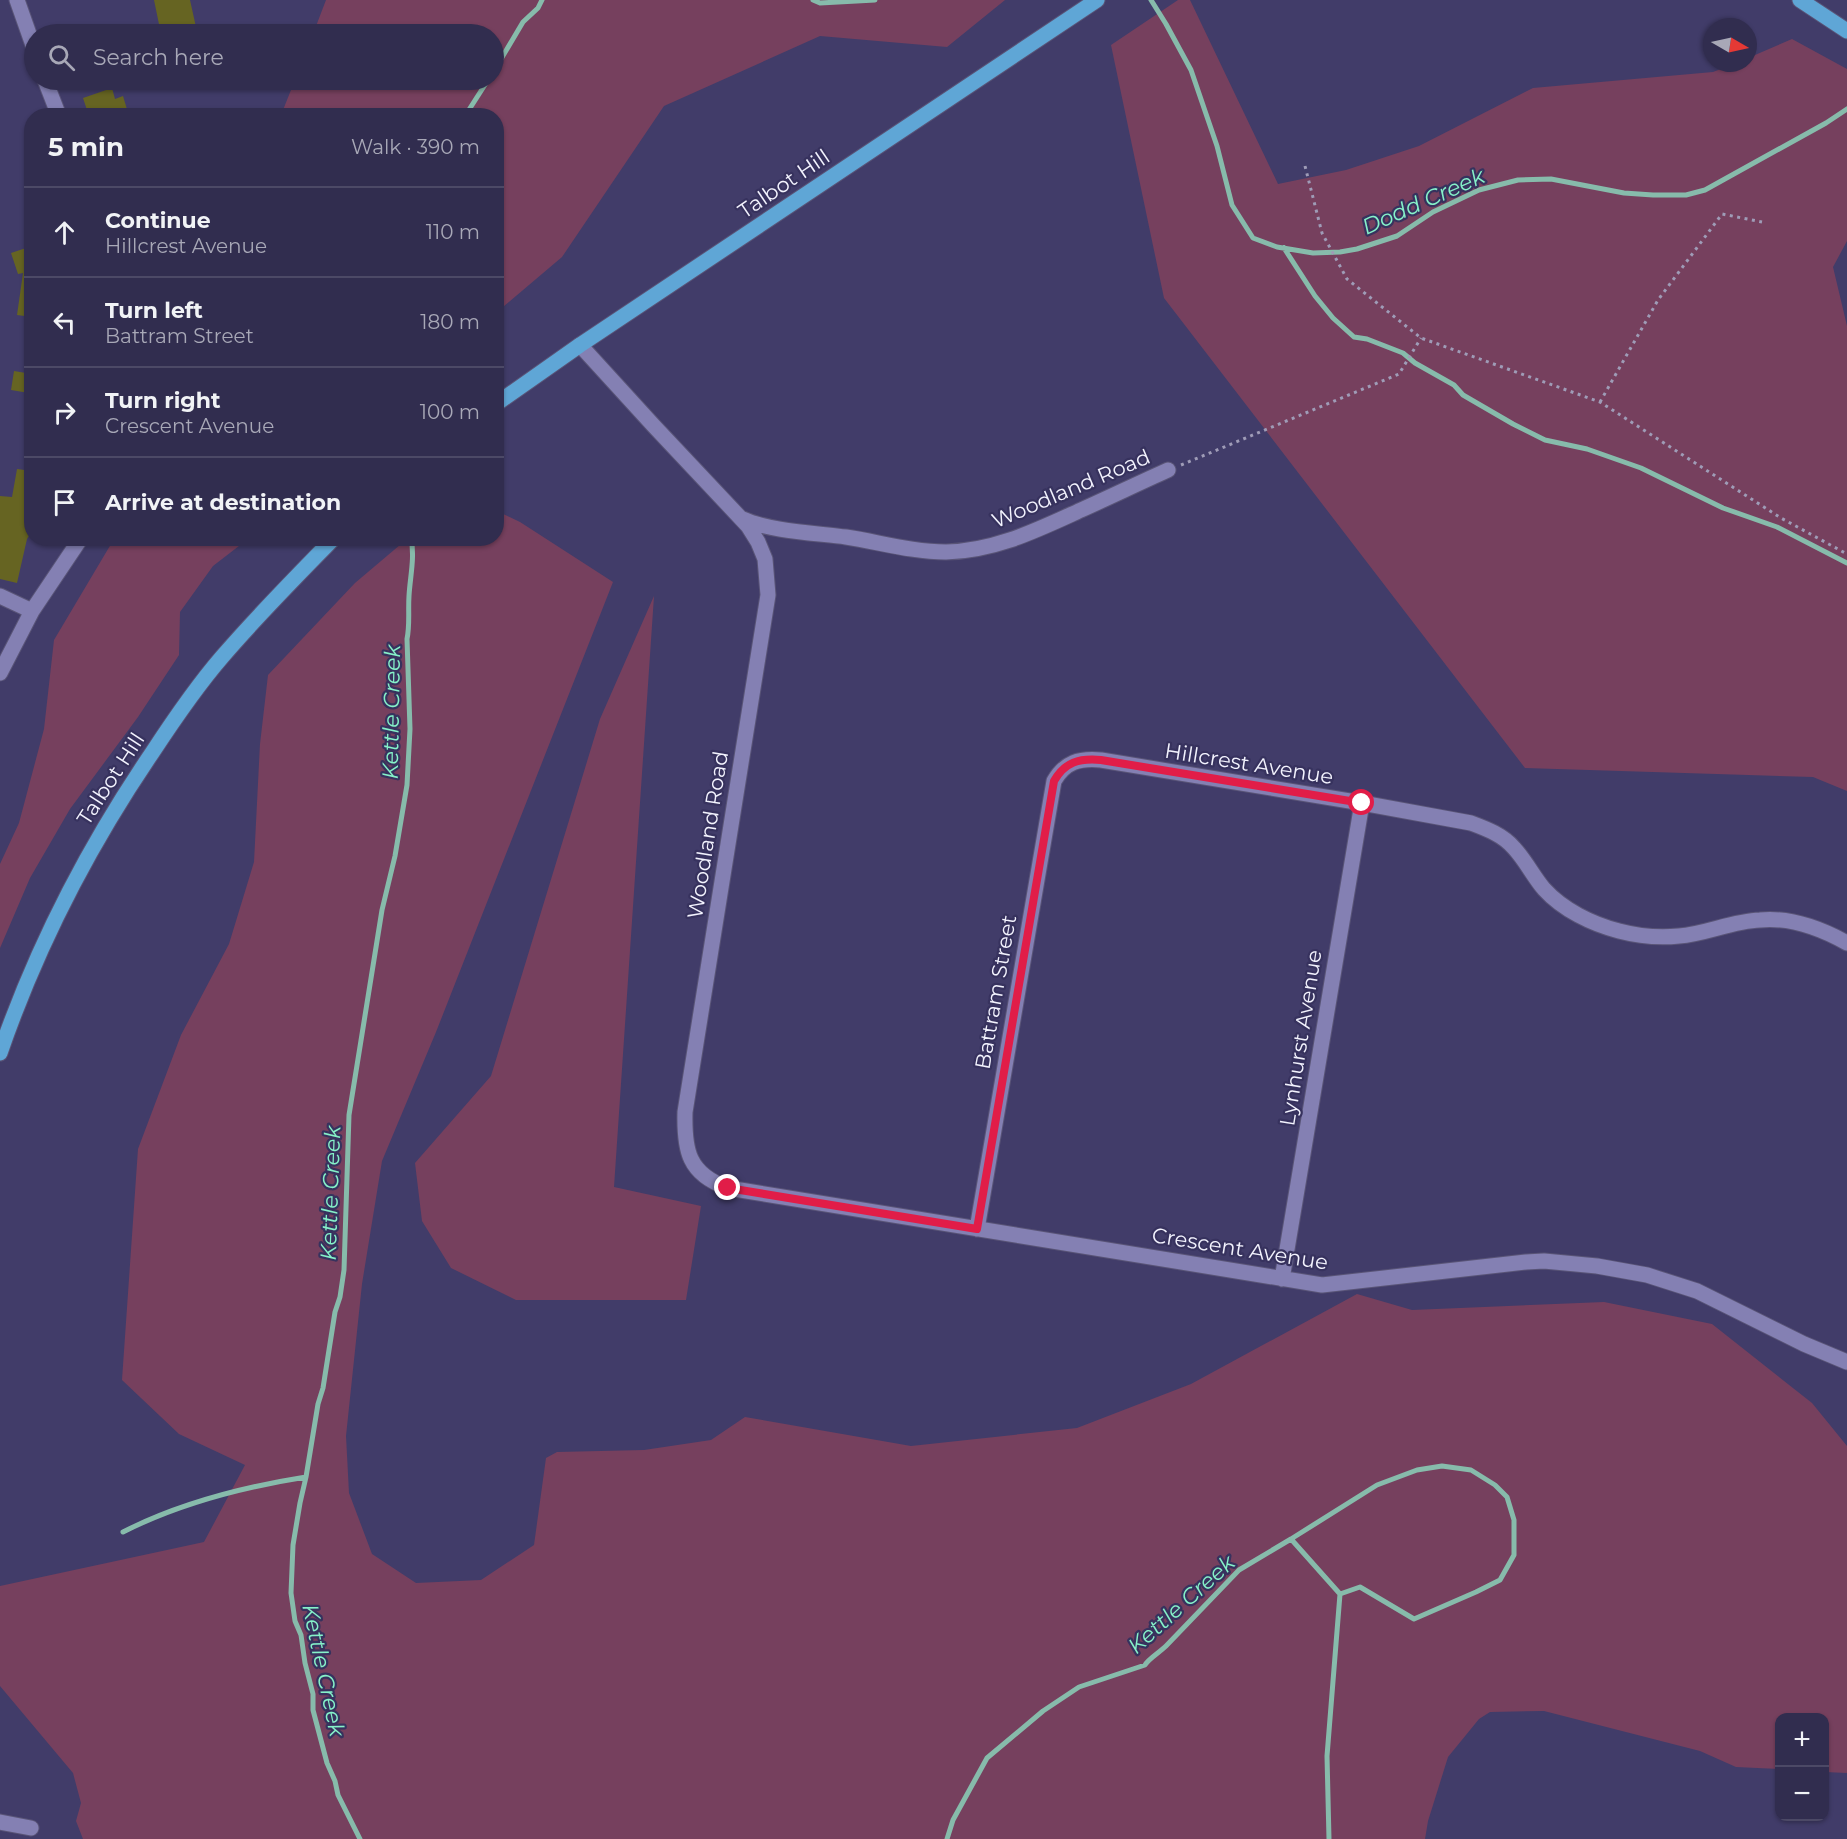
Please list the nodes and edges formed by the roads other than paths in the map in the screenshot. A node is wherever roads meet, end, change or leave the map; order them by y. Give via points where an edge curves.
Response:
1 (17, 0) edge
2 (1097, 0) edge
3 (1800, 0) edge
4 (26, 24) edge
5 (1847, 31) edge
6 (49, 90) edge
7 (56, 108) edge
8 (580, 345) junction
9 (504, 398) edge
10 (1168, 470) road end
11 (743, 519) junction
12 (76, 546) edge
13 (326, 546) edge
14 (0, 596) edge
15 (32, 611) junction
16 (0, 674) edge
17 (1065, 766) joint
18 (1362, 803) junction
19 (1847, 943) edge
20 (0, 1053) edge
21 (692, 1162) joint
22 (977, 1229) junction
23 (1282, 1279) junction
24 (1847, 1362) edge
25 (0, 1822) edge
26 (31, 1828) dead end

1 - 4 street
2 - 8 main road, Talbot Hill
3 - 5 main road
6 - 7 street
8 - 9 main road, Talbot Hill
8 - 11 street, Woodland Road
10 - 11 street, Woodland Road via 1030,533 993,546 958,552 763,526
11 - 21 street, Woodland Road via 765,559 768,595 685,1112 684,1138
12 - 15 street
13 - 20 main road, Talbot Hill via 220,659 121,800 68,892 25,986
14 - 15 street
15 - 16 street
17 - 18 street, Hillcrest Avenue via 1101,760
17 - 22 street, Battram Street via 1054,781
18 - 19 street, Hillcrest Avenue via 1471,823 1495,833 1514,848 1554,898 1605,927 1652,937 1679,936 1773,919 1809,925
18 - 23 street, Lynhurst Avenue
21 - 22 street, Crescent Avenue via 706,1178 728,1188
22 - 23 street, Crescent Avenue
23 - 24 street, Crescent Avenue via 1322,1285 1526,1262 1597,1266 1647,1275 1697,1291
25 - 26 street

